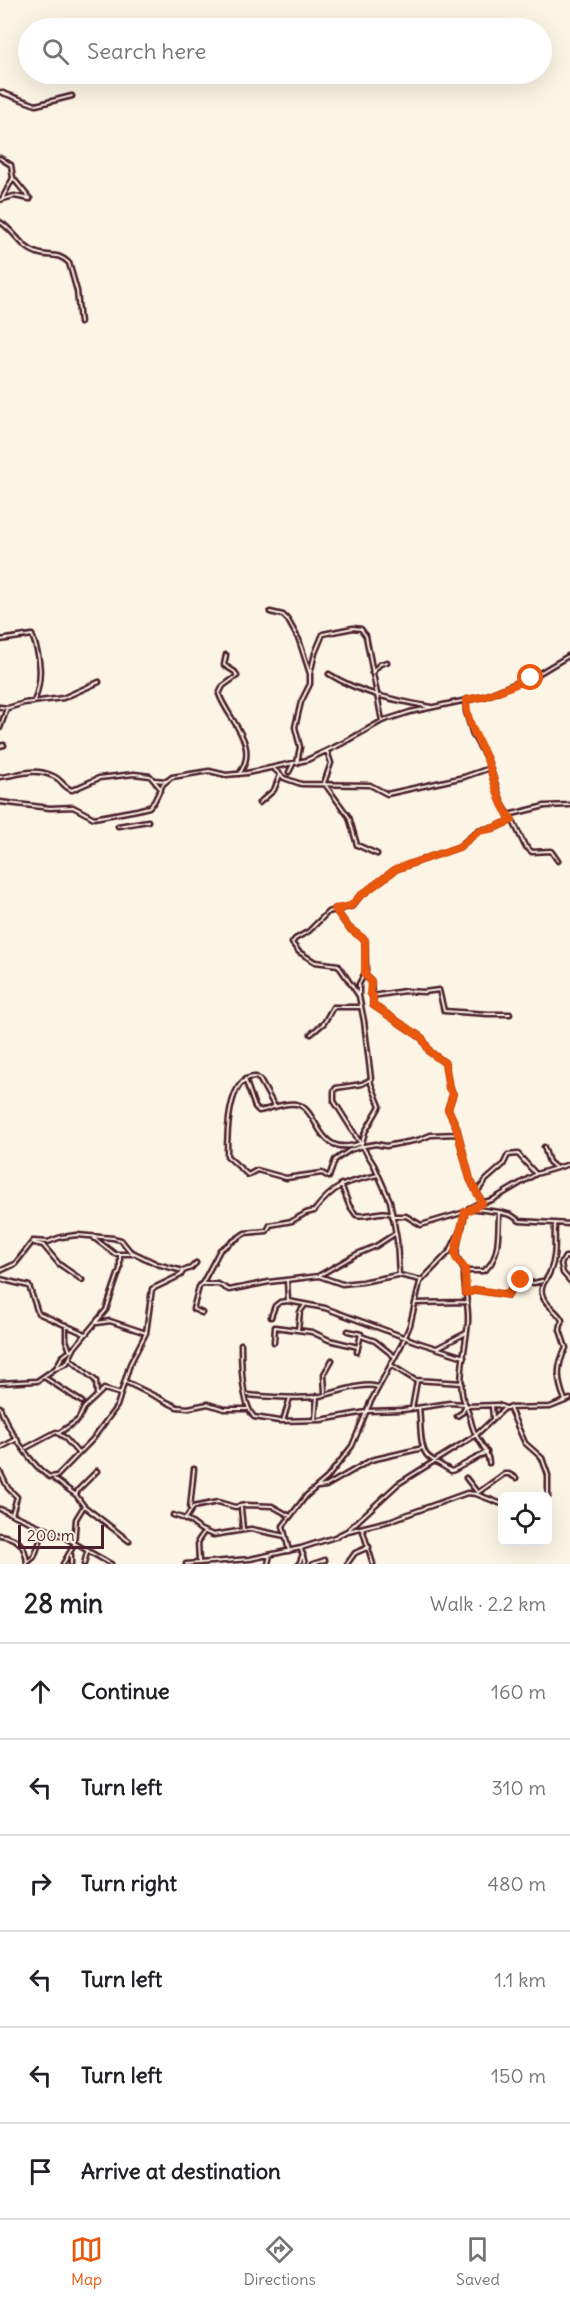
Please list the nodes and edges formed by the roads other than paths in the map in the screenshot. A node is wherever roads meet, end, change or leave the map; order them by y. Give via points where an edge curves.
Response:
1 (0, 92) edge
2 (72, 96) dead end
3 (0, 158) edge
4 (12, 178) junction
5 (1, 200) edge
6 (0, 222) edge
7 (80, 322) dead end
8 (270, 612) dead end
9 (0, 640) edge
10 (226, 655) dead end
11 (570, 655) edge
12 (387, 662) dead end
13 (372, 673) junction
14 (310, 674) junction
15 (329, 674) dead end
16 (99, 682) dead end
17 (378, 695) junction
18 (466, 700) junction
19 (33, 702) junction
20 (0, 707) edge
21 (434, 707) junction
22 (7, 708) junction
23 (382, 721) junction
24 (0, 728) edge
25 (4, 745) dead end
26 (0, 746) edge
27 (327, 751) junction
28 (295, 763) junction
29 (273, 768) junction
30 (490, 768) junction
31 (289, 771) dead end
32 (239, 774) junction
33 (280, 775) junction
34 (0, 777) edge
35 (154, 780) junction
36 (166, 781) junction
37 (324, 783) junction
38 (161, 789) junction
39 (0, 802) edge
40 (259, 803) dead end
41 (570, 805) edge
42 (508, 815) junction
43 (512, 820) junction
44 (148, 821) dead end
45 (118, 826) dead end
46 (377, 854) dead end
47 (558, 861) dead end
48 (335, 909) junction
49 (365, 975) junction
50 (358, 996) junction
51 (373, 996) junction
52 (361, 1007) junction
53 (510, 1014) dead end
54 (311, 1034) dead end
55 (245, 1079) junction
56 (370, 1081) junction
57 (275, 1107) junction
58 (458, 1134) junction
59 (362, 1145) junction
60 (544, 1147) dead end
61 (570, 1164) edge
62 (556, 1168) junction
63 (379, 1174) junction
64 (536, 1174) junction
65 (341, 1184) junction
66 (477, 1192) junction
67 (482, 1203) junction
68 (468, 1208) junction
69 (465, 1212) junction
70 (500, 1212) junction
71 (392, 1215) junction
72 (555, 1224) junction
73 (570, 1224) edge
74 (396, 1233) junction
75 (459, 1234) junction
76 (92, 1236) junction
77 (31, 1243) junction
78 (136, 1254) junction
79 (120, 1255) junction
80 (570, 1257) edge
81 (196, 1263) dead end
82 (183, 1270) junction
83 (0, 1271) edge
84 (465, 1272) junction
85 (399, 1275) junction
86 (319, 1276) junction
87 (0, 1279) edge
88 (82, 1280) dead end
89 (287, 1280) junction
90 (421, 1280) junction
91 (544, 1280) junction
92 (570, 1281) edge
93 (202, 1284) junction
94 (466, 1293) junction
95 (288, 1301) junction
96 (466, 1302) junction
97 (415, 1303) junction
98 (305, 1305) junction
99 (202, 1313) dead end
100 (271, 1317) dead end
101 (97, 1323) junction
102 (66, 1324) junction
103 (298, 1330) junction
104 (348, 1332) dead end
105 (466, 1332) junction
106 (146, 1333) junction
107 (86, 1334) junction
108 (361, 1336) junction
109 (405, 1337) junction
110 (273, 1342) dead end
111 (241, 1344) dead end
112 (570, 1344) edge
113 (75, 1347) junction
114 (358, 1347) junction
115 (437, 1348) junction
116 (566, 1348) junction
117 (70, 1351) junction
118 (357, 1352) dead end
119 (396, 1357) junction
120 (464, 1357) junction
121 (70, 1359) junction
122 (333, 1360) dead end
123 (391, 1365) junction
124 (56, 1368) junction
125 (44, 1377) junction
126 (417, 1381) junction
127 (126, 1382) junction
128 (0, 1383) edge
129 (462, 1383) junction
130 (378, 1387) junction
131 (121, 1394) junction
132 (247, 1395) junction
133 (325, 1395) junction
134 (97, 1396) junction
135 (317, 1396) junction
136 (290, 1398) junction
137 (570, 1399) edge
138 (565, 1400) junction
139 (82, 1402) dead end
140 (465, 1404) junction
141 (492, 1405) junction
142 (0, 1407) edge
143 (419, 1408) junction
144 (507, 1408) junction
145 (248, 1409) junction
146 (412, 1409) junction
147 (366, 1411) junction
148 (457, 1416) dead end
149 (2, 1417) edge
150 (315, 1420) junction
151 (492, 1420) junction
152 (283, 1421) junction
153 (59, 1433) junction
154 (476, 1435) junction
155 (17, 1439) junction
156 (0, 1448) edge
157 (25, 1448) junction
158 (424, 1448) junction
159 (487, 1452) junction
160 (78, 1453) junction
161 (436, 1461) junction
162 (489, 1463) dead end
163 (194, 1469) dead end
164 (97, 1471) dead end
165 (0, 1472) edge
166 (54, 1478) junction
167 (466, 1478) dead end
168 (516, 1478) dead end
169 (318, 1487) junction
170 (548, 1492) edge
171 (477, 1493) junction
172 (76, 1495) junction
173 (498, 1502) edge
174 (84, 1506) junction
175 (241, 1508) junction
176 (0, 1509) edge
177 (190, 1511) junction
178 (12, 1514) junction
179 (173, 1515) dead end
180 (290, 1516) junction
181 (186, 1520) junction
182 (45, 1528) junction
183 (362, 1528) junction
184 (243, 1529) junction
185 (347, 1531) junction
186 (204, 1532) junction
187 (0, 1535) edge
188 (285, 1536) junction
189 (129, 1541) dead end
190 (74, 1545) junction
191 (369, 1547) junction
192 (301, 1548) junction
193 (289, 1551) junction
194 (71, 1552) junction
195 (87, 1552) junction
196 (303, 1554) junction
197 (270, 1555) junction
198 (325, 1560) dead end
199 (27, 1563) edge
200 (199, 1563) edge
201 (220, 1563) edge
202 (63, 1564) edge
203 (71, 1564) edge
204 (84, 1564) edge
205 (110, 1564) edge
206 (186, 1564) edge
207 (268, 1564) edge
208 (299, 1564) edge
209 (305, 1564) edge
210 (313, 1564) edge
211 (347, 1564) edge
212 (373, 1564) edge

1 - 2 street via 36,105
3 - 4 street via 11,165
4 - 5 street
4 - 5 street via 30,199 14,196
6 - 7 street via 25,247 39,254 57,255 69,263
8 - 14 street via 288,620
9 - 19 street via 32,635 40,664
10 - 32 street via 224,665 237,676 219,694 245,746 246,762
11 - 18 street via 524,681
12 - 13 street
13 - 14 street via 365,633 358,627 323,634
13 - 17 street
14 - 28 street via 295,727 300,747
15 - 17 street via 346,685
16 - 19 street via 70,696
17 - 21 street
17 - 23 street
18 - 21 street
18 - 30 street via 473,735
19 - 22 street
20 - 22 street
21 - 23 street
22 - 24 street
23 - 27 street
25 - 26 street
27 - 28 street
27 - 37 street via 331,763
28 - 29 street
28 - 31 street
29 - 32 street
29 - 33 street
30 - 37 street via 391,794 383,794 370,785
30 - 42 street
32 - 36 street via 204,772
33 - 37 street via 301,784
33 - 40 street via 274,790
34 - 35 street via 39,772 54,776 72,790 118,775 142,774
35 - 36 street
35 - 38 street
36 - 38 street
37 - 46 street via 349,818 357,845
38 - 39 street via 149,807 99,817 73,807
41 - 42 street
42 - 43 street
43 - 47 street via 527,849 550,851
43 - 48 street via 479,831 459,847 396,869 351,906
44 - 45 street
48 - 49 street via 349,928 365,940
48 - 50 street via 292,944 315,962 338,965
49 - 50 street
49 - 51 street via 371,981
50 - 52 street
51 - 53 street via 439,990 444,1011
51 - 58 street via 373,1005 422,1038 430,1052 445,1062 453,1094 448,1109
52 - 54 street via 333,1007 324,1023
52 - 56 street
55 - 57 street via 254,1076 260,1080
55 - 57 street via 256,1109
55 - 59 street via 238,1087 228,1120 227,1156 248,1175 257,1170 286,1178 321,1173 329,1177 335,1160
56 - 59 street via 380,1106
56 - 59 street via 334,1090 336,1105
57 - 59 street via 300,1105 322,1136 339,1145
58 - 59 street via 432,1135 386,1146
58 - 66 street
59 - 63 street
60 - 62 street via 549,1162
61 - 62 street
62 - 64 street
63 - 65 street
63 - 71 street
64 - 66 street via 514,1153 507,1156
64 - 67 street
65 - 71 street via 356,1215
65 - 93 street via 314,1211 270,1225 267,1231 247,1232 232,1241 220,1251
66 - 67 street
67 - 68 street
68 - 69 street
68 - 70 street
69 - 71 street via 421,1225 405,1216
69 - 75 street
70 - 72 street via 520,1221
70 - 84 street via 499,1245 489,1266 483,1271
71 - 74 street
72 - 73 street
72 - 91 street via 556,1247
74 - 85 street
74 - 86 street
75 - 84 street via 456,1255
75 - 90 street via 449,1252
76 - 77 street
76 - 78 street via 117,1239
76 - 79 street
77 - 83 street via 15,1263
77 - 88 street via 43,1245 59,1264
78 - 79 street
78 - 82 street
79 - 101 street via 110,1302
80 - 92 street via 565,1257 561,1264
81 - 82 street
82 - 106 street via 181,1275 152,1289
84 - 94 street
85 - 86 street via 342,1284
85 - 90 street
86 - 89 street
87 - 102 street via 29,1286 38,1313
89 - 93 street via 229,1290 218,1284
89 - 95 street
90 - 97 street
91 - 94 street via 515,1280 508,1295 477,1290
91 - 116 street via 542,1295 561,1317 560,1330
93 - 99 street via 193,1310
94 - 96 street
95 - 98 street
95 - 100 street via 276,1304
96 - 97 street
96 - 105 street
97 - 109 street
98 - 103 street
98 - 109 street via 325,1308
101 - 106 street via 110,1321
101 - 107 street
102 - 107 street
102 - 117 street
103 - 110 street via 275,1327
103 - 114 street
104 - 108 street
105 - 115 street
105 - 120 street
106 - 127 street via 130,1364
107 - 113 street
108 - 114 street
108 - 119 street
109 - 115 street
109 - 119 street
111 - 132 street
112 - 116 street
113 - 117 street
113 - 121 street
114 - 118 street
115 - 120 street
116 - 138 street via 560,1358 558,1380
117 - 124 street
119 - 123 street
120 - 129 street
121 - 124 street
121 - 134 street via 96,1381
122 - 133 street via 324,1374
123 - 126 street
123 - 130 street
124 - 125 street
125 - 128 street via 37,1381
125 - 139 street
126 - 129 street
126 - 146 street
127 - 131 street
127 - 145 street via 177,1407 208,1404
129 - 140 street
130 - 133 street via 369,1385
130 - 147 street
131 - 134 street via 105,1388
131 - 160 street via 113,1413
132 - 136 street
132 - 145 street
133 - 135 street
134 - 153 street via 78,1420
135 - 136 street
135 - 150 street
136 - 152 street
137 - 138 street
138 - 144 street via 549,1407
140 - 141 street
140 - 143 street
140 - 148 street
140 - 154 street
141 - 144 street
141 - 151 street
142 - 149 street
143 - 146 street
143 - 158 street
144 - 151 street
144 - 170 street via 525,1443 542,1458
145 - 152 street via 254,1417
146 - 147 street
147 - 150 street
147 - 169 street via 352,1446
149 - 155 street
150 - 152 street
151 - 154 street
153 - 157 street via 53,1432
153 - 160 street
154 - 159 street
154 - 161 street
155 - 156 street
155 - 157 street
157 - 166 street via 41,1471
158 - 161 street
158 - 169 street via 371,1460
159 - 161 street via 457,1470 451,1471
159 - 162 street
160 - 166 street
161 - 185 street via 398,1484
163 - 177 street
164 - 172 street
165 - 178 street via 17,1497
166 - 172 street
167 - 171 street
168 - 171 street via 504,1474
169 - 180 street
171 - 173 street
171 - 183 street
172 - 174 street
174 - 189 street
174 - 190 street via 76,1519
175 - 177 street via 218,1502
175 - 180 street via 272,1506
175 - 184 street
176 - 178 street
177 - 181 street
178 - 182 street
179 - 181 street
180 - 188 street via 283,1526
181 - 186 street
182 - 190 street
182 - 199 street via 34,1557
183 - 185 street
183 - 191 street
184 - 186 street via 218,1534
184 - 188 street
185 - 192 street
186 - 200 street via 198,1541
187 - 199 street via 20,1542
188 - 193 street
190 - 194 street
190 - 195 street
191 - 211 street via 356,1553
191 - 212 street
192 - 193 street
192 - 196 street
193 - 197 street
194 - 202 street
194 - 203 street
195 - 204 street
195 - 205 street
196 - 208 street
196 - 209 street
197 - 201 street
197 - 207 street
198 - 210 street
200 - 201 street
200 - 206 street

